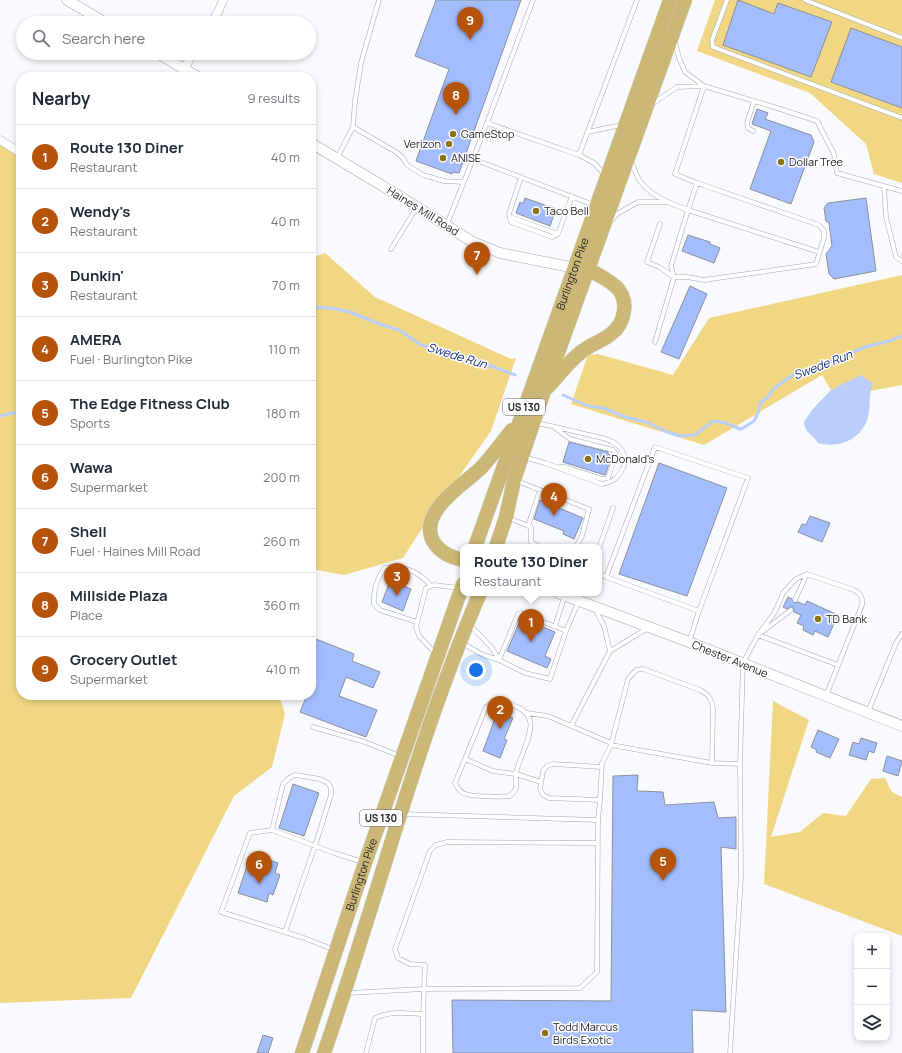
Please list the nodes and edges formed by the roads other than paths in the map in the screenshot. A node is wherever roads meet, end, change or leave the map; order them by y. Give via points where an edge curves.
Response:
1 (67, 0) edge
2 (223, 0) edge
3 (379, 0) edge
4 (533, 0) edge
5 (637, 0) edge
6 (670, 0) edge
7 (685, 0) edge
8 (727, 0) edge
9 (804, 0) edge
10 (94, 16) edge
11 (216, 16) edge
12 (673, 34) junction
13 (902, 38) edge
14 (169, 60) edge
15 (189, 60) edge
16 (184, 69) junction
17 (189, 72) edge
18 (704, 86) junction
19 (754, 101) junction
20 (646, 109) junction
21 (902, 118) edge
22 (487, 123) junction
23 (626, 124) junction
24 (353, 127) junction
25 (754, 130) dead end
26 (588, 132) junction
27 (0, 140) edge
28 (316, 146) edge
29 (16, 150) edge
30 (579, 155) junction
31 (629, 155) junction
32 (337, 158) junction
33 (473, 159) junction
34 (521, 177) junction
35 (606, 177) junction
36 (464, 182) junction
37 (697, 183) junction
38 (884, 186) junction
39 (902, 191) edge
40 (572, 196) junction
41 (666, 202) junction
42 (596, 206) junction
43 (418, 207) junction
44 (688, 210) junction
45 (660, 224) dead end
46 (446, 226) junction
47 (602, 232) junction
48 (391, 249) dead end
49 (819, 252) junction
50 (902, 261) edge
51 (574, 268) junction
52 (588, 270) junction
53 (674, 277) junction
54 (655, 342) dead end
55 (544, 391) junction
56 (527, 422) junction
57 (553, 426) junction
58 (522, 457) junction
59 (556, 467) junction
60 (514, 480) junction
61 (540, 490) junction
62 (613, 508) dead end
63 (506, 517) junction
64 (528, 526) junction
65 (476, 544) edge
66 (497, 544) edge
67 (535, 544) edge
68 (578, 544) edge
69 (600, 544) edge
70 (460, 559) edge
71 (807, 574) junction
72 (602, 575) edge
73 (606, 577) junction
74 (430, 585) junction
75 (460, 586) edge
76 (460, 592) edge
77 (479, 596) edge
78 (562, 596) edge
79 (580, 597) edge
80 (795, 600) dead end
81 (594, 607) junction
82 (791, 610) dead end
83 (699, 611) junction
84 (468, 622) junction
85 (416, 625) junction
86 (555, 626) junction
87 (650, 628) junction
88 (566, 631) junction
89 (902, 634) edge
90 (758, 635) junction
91 (459, 642) junction
92 (689, 642) junction
93 (610, 651) junction
94 (438, 656) junction
95 (499, 660) junction
96 (743, 663) junction
97 (838, 665) junction
98 (826, 697) junction
99 (527, 713) junction
100 (868, 713) junction
101 (571, 726) junction
102 (902, 726) edge
103 (313, 727) dead end
104 (611, 744) junction
105 (402, 757) junction
106 (465, 759) junction
107 (712, 762) junction
108 (740, 764) junction
109 (602, 767) junction
110 (516, 774) junction
111 (541, 782) junction
112 (600, 800) junction
113 (400, 814) junction
114 (598, 820) junction
115 (272, 830) junction
116 (598, 843) junction
117 (315, 846) junction
118 (365, 863) junction
119 (285, 932) junction
120 (336, 951) junction
121 (424, 989) junction
122 (344, 993) junction
123 (423, 1014) junction
124 (302, 1053) edge
125 (324, 1053) edge
126 (366, 1053) edge
127 (423, 1053) edge
128 (730, 1053) edge

1 - 10 street
2 - 11 street
3 - 24 lane via 362,63
4 - 22 lane
5 - 26 lane
6 - 23 highway, Burlington Pike / US 130
7 - 12 highway, Burlington Pike / US 130
8 - 21 lane via 712,40 714,47
9 - 13 lane
12 - 18 lane via 685,72
12 - 20 highway, Burlington Pike / US 130
14 - 16 street
15 - 16 street
16 - 17 street
18 - 19 lane
18 - 20 lane via 677,87
18 - 37 lane via 675,174
19 - 25 lane via 747,123 748,128
19 - 38 lane via 817,121 834,154 837,173
20 - 31 highway, Burlington Pike / US 130
22 - 30 lane
22 - 33 lane
23 - 26 lane
23 - 35 highway, Burlington Pike / US 130
24 - 32 lane
24 - 36 lane via 396,152 407,165 423,175 444,181
26 - 30 lane
27 - 29 street
28 - 32 street, Haines Mill Road
30 - 35 lane via 594,163
31 - 41 lane via 640,181
31 - 47 highway, Burlington Pike / US 130
32 - 43 street, Haines Mill Road
33 - 34 lane
33 - 36 lane
34 - 40 lane
34 - 40 lane via 509,214 511,222 552,237 558,234
35 - 42 highway, Burlington Pike / US 130
36 - 46 lane
37 - 44 lane
37 - 49 lane via 819,225 824,231 824,238
38 - 39 lane
38 - 50 lane via 886,217 896,257
40 - 42 lane
41 - 44 lane
41 - 47 lane via 638,202 617,214
42 - 51 highway, Burlington Pike / US 130
43 - 46 street, Haines Mill Road
43 - 48 lane
44 - 49 lane
44 - 53 lane via 671,266
45 - 53 lane via 647,262
46 - 51 street, Haines Mill Road via 471,241 500,253
47 - 52 highway, Burlington Pike / US 130
49 - 53 lane via 816,264 704,280
51 - 52 street, Haines Mill Road
51 - 56 highway, Burlington Pike / US 130
52 - 55 highway, Burlington Pike / US 130
52 - 55 highway via 619,290 623,300 623,318 610,335 586,348
53 - 54 lane
55 - 56 highway, Burlington Pike / US 130
56 - 57 lane
56 - 58 highway, Burlington Pike / US 130
56 - 65 highway, Burlington Pike / US 130
56 - 70 highway via 447,497 432,517 429,525 438,547 449,556
57 - 59 lane via 570,439 613,450 616,454 608,478 602,479 565,467
57 - 59 lane via 612,441 625,456 624,466 618,477 602,484
58 - 59 lane
58 - 60 highway, Burlington Pike / US 130
60 - 61 lane
60 - 63 highway, Burlington Pike / US 130
61 - 64 lane
61 - 68 lane via 588,509
62 - 69 lane
63 - 64 lane
63 - 66 highway, Burlington Pike / US 130
64 - 67 lane via 531,527 531,542
71 - 80 lane
71 - 90 lane via 796,579 783,593 775,612
71 - 97 lane via 854,590 863,598
72 - 73 lane
73 - 83 lane
73 - 83 lane via 655,447 748,478
74 - 75 lane
74 - 85 lane via 426,588
74 - 85 lane via 416,573 399,567 384,568 379,576 373,598 374,604 380,610
76 - 94 highway, Burlington Pike / US 130
77 - 84 highway, Burlington Pike / US 130
78 - 86 lane
79 - 81 street, Chester Avenue
79 - 88 lane
81 - 87 street, Chester Avenue
81 - 93 lane via 604,626
82 - 90 lane
83 - 92 lane
84 - 91 highway, Burlington Pike / US 130
84 - 95 lane via 492,648
85 - 94 lane via 420,636
86 - 88 lane
86 - 95 lane via 518,614
87 - 92 street, Chester Avenue
87 - 93 lane
88 - 95 lane via 550,679 525,673
89 - 100 lane
90 - 96 lane
90 - 97 lane
91 - 95 lane via 483,655
91 - 113 highway, Burlington Pike / US 130
92 - 96 street, Chester Avenue
93 - 101 lane
94 - 105 highway, Burlington Pike / US 130
96 - 98 street, Chester Avenue
96 - 108 lane
97 - 98 lane
98 - 100 street, Chester Avenue
99 - 101 lane via 548,716
99 - 106 lane via 517,706 492,702 486,707
99 - 110 lane via 531,724
100 - 102 street, Chester Avenue
101 - 104 lane
103 - 105 lane via 365,742
104 - 107 lane
104 - 107 lane via 628,679 636,670 643,669 708,694 713,708
104 - 109 lane
105 - 118 highway, Burlington Pike / US 130
106 - 110 lane via 493,771
106 - 110 lane via 455,783 459,790 466,794 510,796 516,788
107 - 108 lane
108 - 128 lane via 741,876
109 - 111 lane via 553,764 543,771
109 - 112 lane
110 - 111 lane
111 - 112 lane via 540,789 543,795 549,798
112 - 114 lane
113 - 114 lane
113 - 122 highway, Burlington Pike / US 130
114 - 116 lane
115 - 117 lane
115 - 117 lane via 283,784 295,775 320,779 328,783 331,794
115 - 119 lane via 250,833 221,912
116 - 121 lane via 597,972 580,988
116 - 121 lane via 448,842 436,845 430,851 395,949 398,958 410,964 425,965
117 - 118 lane
117 - 119 lane
118 - 120 highway, Burlington Pike / US 130
119 - 120 lane
120 - 124 highway, Burlington Pike / US 130
121 - 122 lane
121 - 123 lane
122 - 125 highway, Burlington Pike / US 130
123 - 126 lane via 393,1013 375,1018
123 - 127 lane

